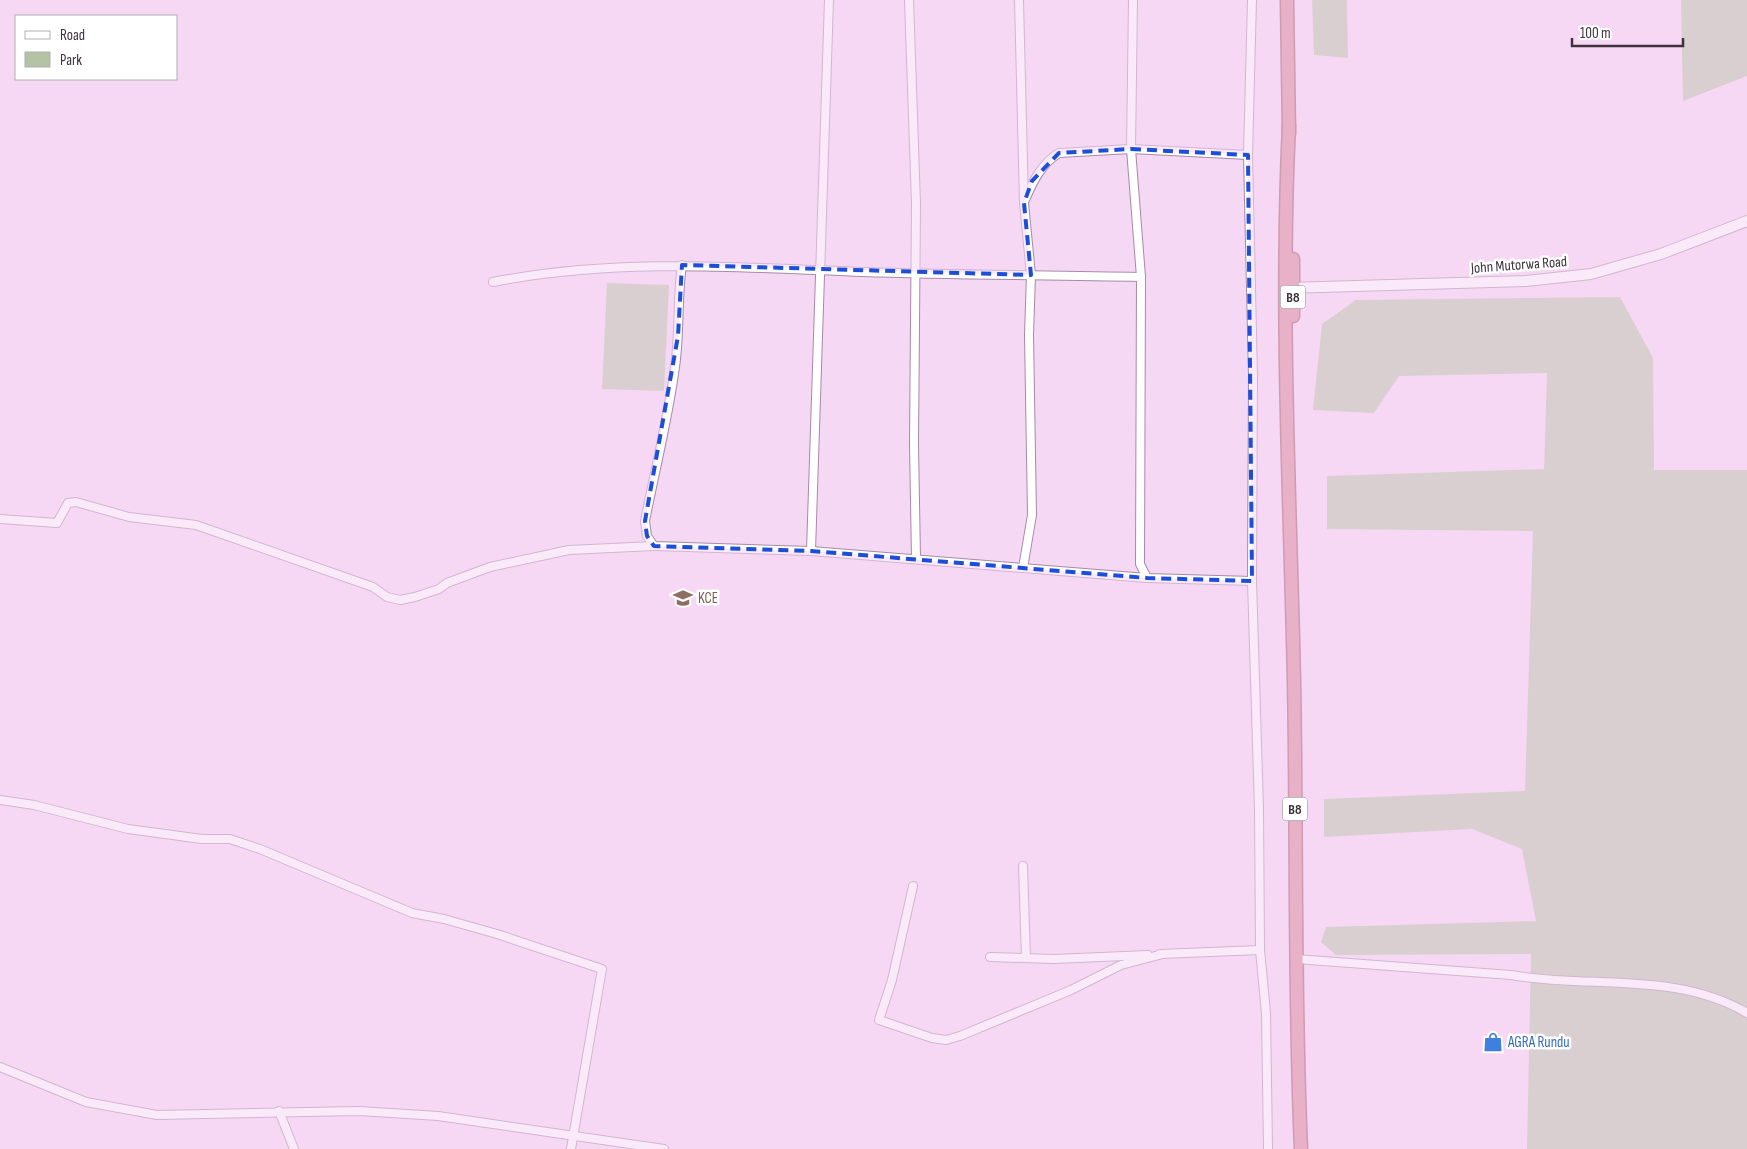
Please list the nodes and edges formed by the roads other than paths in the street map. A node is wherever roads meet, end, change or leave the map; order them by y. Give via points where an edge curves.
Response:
1 (829, 0) edge
2 (909, 0) edge
3 (1019, 0) edge
4 (1133, 0) edge
5 (1252, 0) edge
6 (1287, 0) edge
7 (1131, 149) junction
8 (1248, 155) junction
9 (1024, 204) junction
10 (1747, 220) edge
11 (682, 265) junction
12 (820, 270) junction
13 (916, 274) junction
14 (1031, 275) junction
15 (1141, 277) junction
16 (493, 282) dead end
17 (1288, 288) junction
18 (0, 519) edge
19 (654, 546) junction
20 (811, 550) junction
21 (916, 559) junction
22 (1023, 568) junction
23 (1147, 578) junction
24 (1252, 581) junction
25 (0, 800) edge
26 (1023, 866) dead end
27 (913, 886) dead end
28 (1260, 950) junction
29 (1163, 954) junction
30 (990, 956) dead end
31 (1026, 958) junction
32 (1296, 959) junction
33 (1747, 1013) edge
34 (0, 1067) edge
35 (279, 1111) junction
36 (574, 1136) junction
37 (644, 1148) edge
38 (294, 1149) edge
39 (571, 1149) edge
40 (664, 1149) edge
41 (1268, 1149) edge
42 (1301, 1149) edge

1 - 12 street
2 - 13 street via 916,157
3 - 9 street
4 - 7 street
5 - 8 street
6 - 17 highway, B8
7 - 8 street
7 - 9 street via 1059,153 1032,181
7 - 15 street
8 - 24 street via 1253,377
9 - 14 street
10 - 17 street, John Mutorwa Road via 1661,254 1591,274 1526,281
11 - 12 street
11 - 16 street via 584,269
11 - 19 street via 675,367 645,521 647,536
12 - 13 street
12 - 20 street
13 - 14 street
13 - 21 street
14 - 15 street
14 - 22 street via 1028,335 1032,515
15 - 23 street via 1140,564
17 - 32 highway, B8
18 - 19 street via 57,523 68,503 76,502 129,517 196,525 373,587 387,597 400,600 431,592 490,567 569,550
19 - 20 street
20 - 21 street
21 - 22 street
22 - 23 street
23 - 24 street
24 - 28 street
25 - 36 street via 34,805 128,829 202,839 230,839 412,913 444,919 602,969
26 - 31 street
27 - 29 street via 892,980 879,1020 932,1038 946,1040 960,1036 1071,990 1121,965
28 - 29 street
28 - 41 street via 1266,1013
29 - 31 street
30 - 31 street
32 - 33 street via 1511,975 1543,981 1678,987 1734,1005
32 - 42 highway, B8
34 - 35 street via 86,1102 140,1112 192,1116
35 - 36 street via 359,1111 438,1116
35 - 38 street
36 - 37 street
36 - 39 street
37 - 40 street

